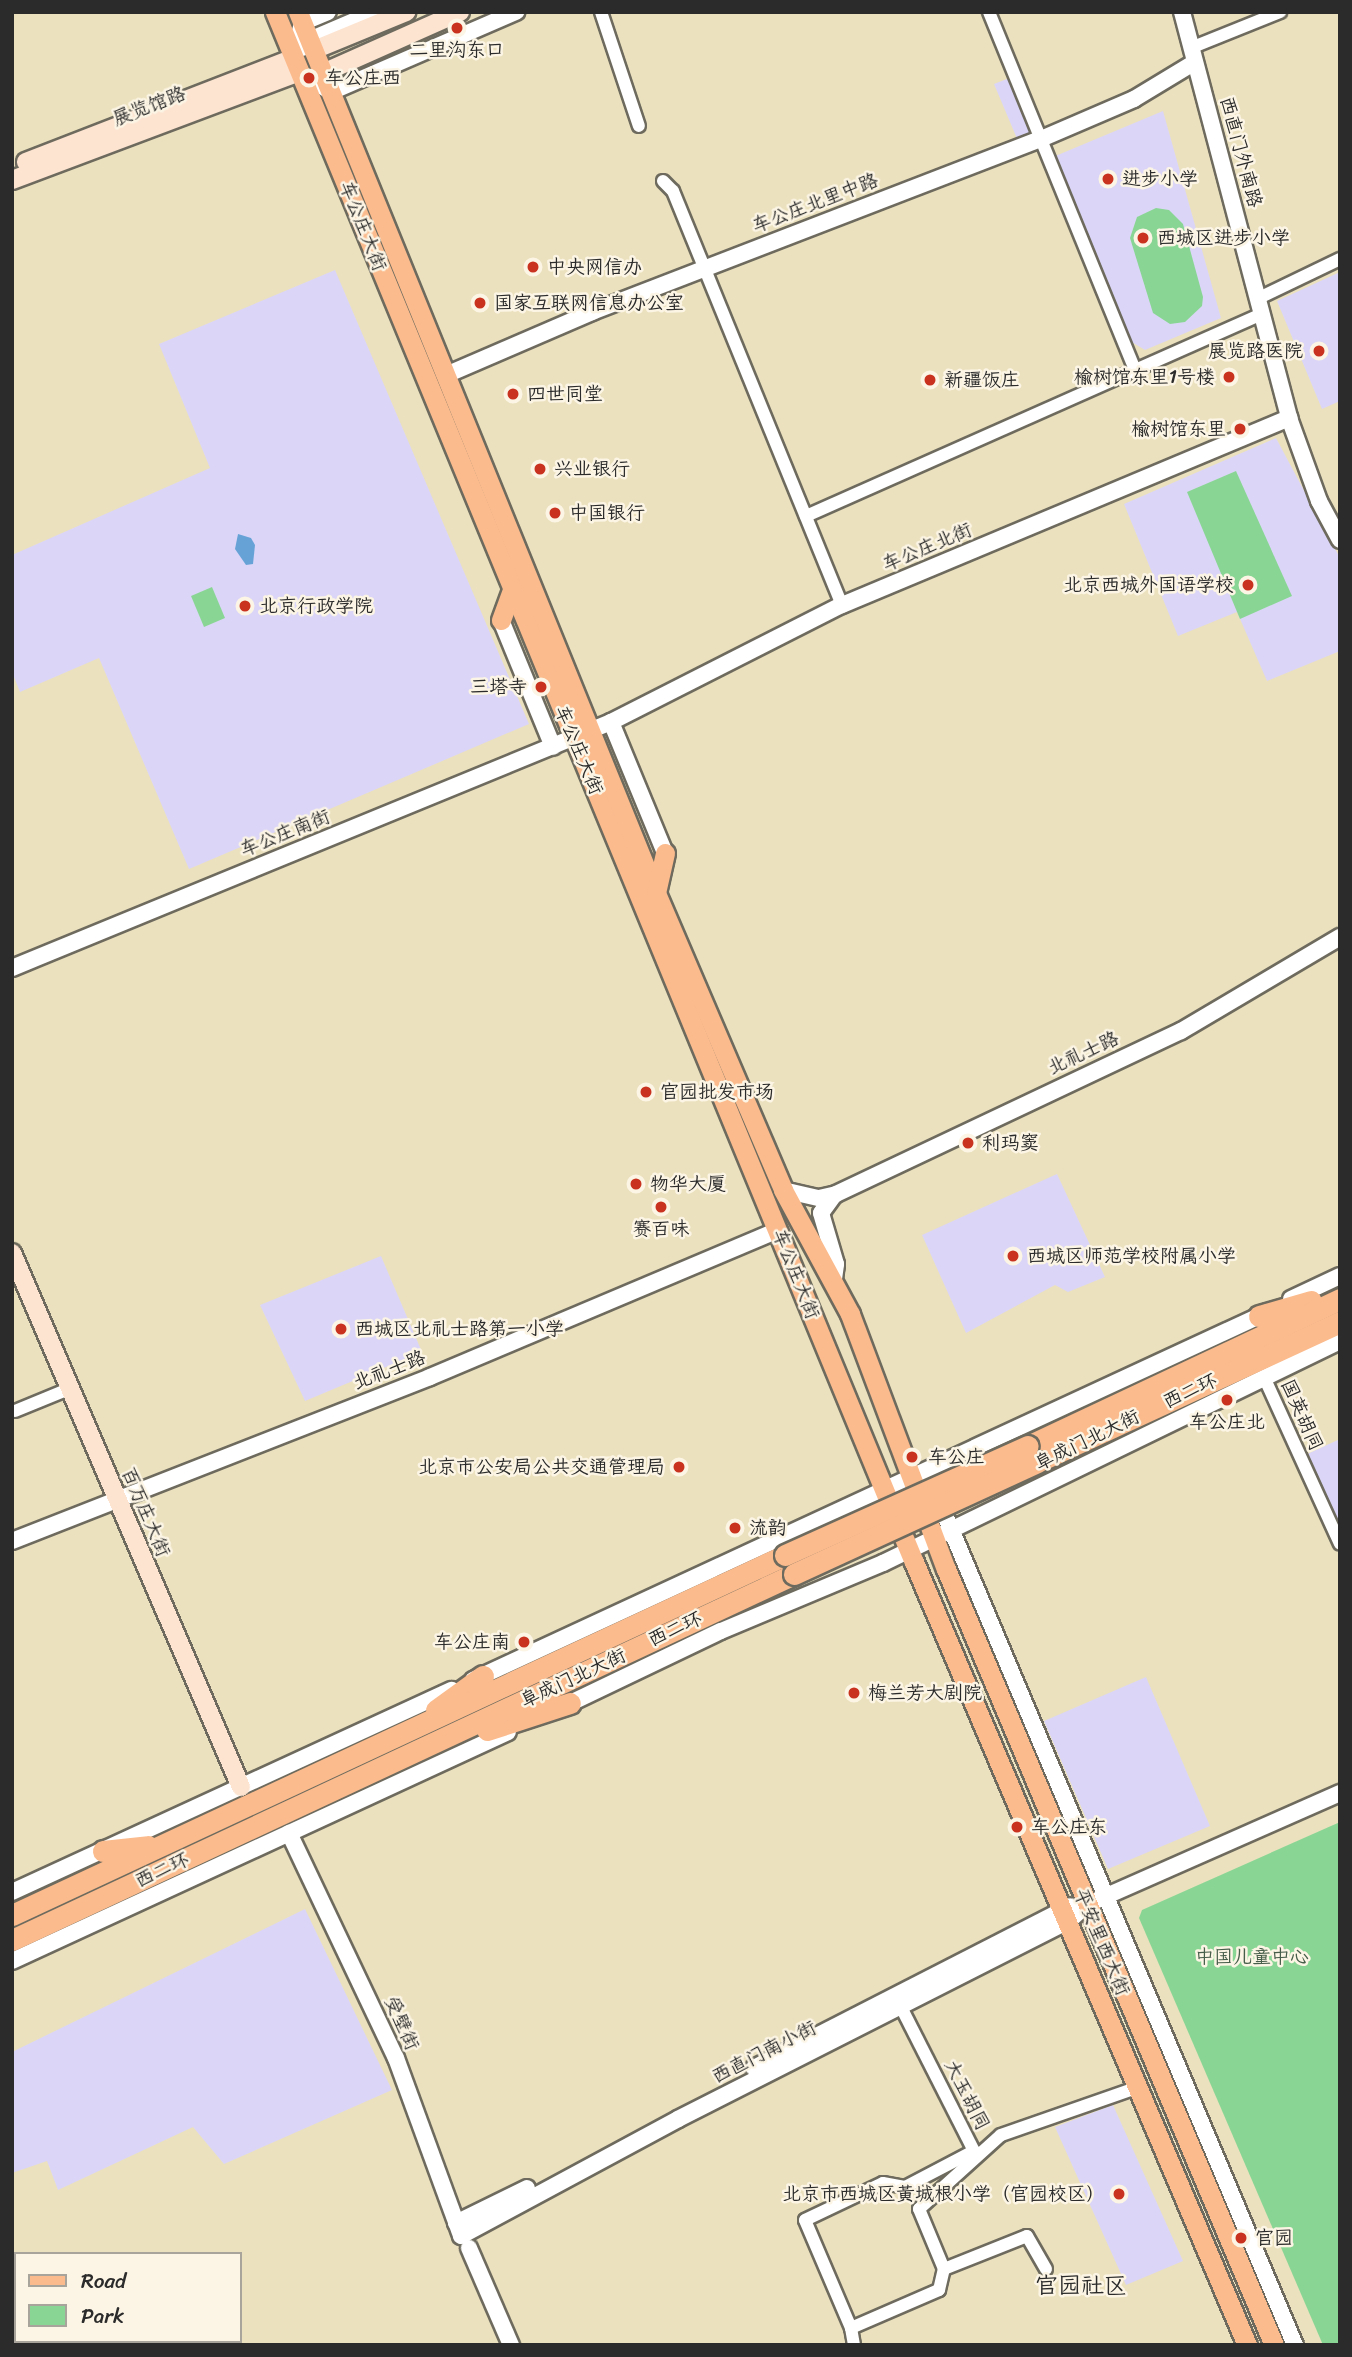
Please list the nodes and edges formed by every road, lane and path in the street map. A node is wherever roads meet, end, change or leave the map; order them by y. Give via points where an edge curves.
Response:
1 (275, 12) edge
2 (328, 12) edge
3 (375, 12) edge
4 (406, 12) edge
5 (460, 12) edge
6 (516, 12) edge
7 (601, 12) edge
8 (989, 12) edge
9 (1182, 12) edge
10 (1280, 12) edge
11 (306, 32) edge
12 (1194, 55) junction
13 (297, 65) junction
14 (323, 73) junction
15 (331, 92) junction
16 (639, 126) dead end
17 (1041, 139) junction
18 (12, 168) edge
19 (12, 180) edge
20 (663, 181) dead end
21 (1340, 260) edge
22 (702, 269) junction
23 (1261, 297) junction
24 (1261, 314) junction
25 (1134, 367) junction
26 (446, 375) junction
27 (1289, 418) junction
28 (806, 516) junction
29 (1340, 540) edge
30 (512, 590) junction
31 (842, 605) junction
32 (501, 620) joint
33 (611, 722) junction
34 (581, 735) junction
35 (553, 747) junction
36 (665, 853) joint
37 (656, 893) junction
38 (1340, 937) edge
39 (12, 968) edge
40 (783, 1190) junction
41 (836, 1194) junction
42 (778, 1230) junction
43 (12, 1253) edge
44 (1340, 1276) edge
45 (834, 1279) junction
46 (1340, 1293) edge
47 (1340, 1300) edge
48 (1259, 1317) junction
49 (1340, 1322) edge
50 (1340, 1341) edge
51 (1264, 1377) junction
52 (71, 1388) junction
53 (15, 1411) dead end
54 (1033, 1454) junction
55 (919, 1471) junction
56 (884, 1487) junction
57 (117, 1497) junction
58 (943, 1533) junction
59 (12, 1541) edge
60 (1340, 1544) edge
61 (910, 1549) junction
62 (483, 1676) junction
63 (570, 1703) junction
64 (397, 1749) junction
65 (240, 1787) junction
66 (1340, 1793) edge
67 (289, 1833) junction
68 (167, 1843) junction
69 (103, 1851) junction
70 (12, 1892) edge
71 (1105, 1896) junction
72 (1086, 1905) junction
73 (1066, 1914) junction
74 (12, 1915) edge
75 (12, 1940) edge
76 (12, 1961) edge
77 (898, 2000) junction
78 (1139, 2087) junction
79 (462, 2236) junction
80 (944, 2269) junction
81 (1046, 2269) dead end
82 (851, 2328) junction
83 (853, 2344) edge
84 (511, 2345) edge
85 (1247, 2345) edge
86 (1274, 2345) edge
87 (1295, 2345) edge

1 - 13 main road, 车公庄大街
2 - 11 street
3 - 11 street
4 - 11 main road
5 - 14 main road
6 - 15 street
7 - 16 street
8 - 17 street
9 - 12 street, 西直门外南路
10 - 12 street
11 - 13 main road
11 - 13 street
11 - 14 main road
12 - 17 street, 车公庄北里中路 via 1134,99
12 - 23 street, 西直门外南路
13 - 14 main road
13 - 15 street
13 - 18 main road, 展览馆路
13 - 19 main road, 展览馆路
13 - 30 main road, 车公庄大街
14 - 15 main road, 车公庄大街
15 - 26 main road, 车公庄大街
17 - 22 street, 车公庄北里中路
17 - 25 street
20 - 22 street via 673,191
21 - 23 street
22 - 26 street, 车公庄北里中路
22 - 28 street
23 - 24 street, 西直门外南路
24 - 25 street
24 - 27 street, 西直门外南路
25 - 28 street
26 - 34 main road, 车公庄大街
27 - 29 street, 西直门外南路 via 1319,500
27 - 31 street, 车公庄北街
28 - 31 street
30 - 32 main road
30 - 34 main road, 车公庄大街
31 - 33 street, 车公庄北街
32 - 35 street
33 - 34 street, 车公庄北街
33 - 36 street
34 - 35 street, 车公庄南街
34 - 37 main road, 车公庄大街
34 - 42 main road, 车公庄大街
35 - 39 street, 车公庄南街
36 - 37 main road
37 - 40 main road, 车公庄大街
38 - 41 street, 北礼士路 via 1181,1031
40 - 41 street, 北礼士路 via 819,1198
40 - 45 main road, 车公庄大街
41 - 45 street via 821,1213 836,1264
42 - 56 main road, 车公庄大街
42 - 57 street, 北礼士路 via 430,1377
43 - 52 main road, 百万庄大街
44 - 48 street
45 - 55 main road, 车公庄大街
46 - 48 highway
47 - 54 highway, 西二环
48 - 55 street
49 - 54 highway, 西二环
50 - 51 street, 阜成门北大街
51 - 58 street, 阜成门北大街
51 - 60 street, 国英胡同
52 - 53 street
52 - 57 main road, 百万庄大街
54 - 64 highway, 西二环, bridge
55 - 56 street
55 - 58 main road, 车公庄大街
56 - 61 main road, 车公庄大街
56 - 62 street
57 - 59 street, 北礼士路
57 - 65 main road, 百万庄大街
58 - 61 street, 阜成门北大街
58 - 71 street
58 - 72 main road, 平安里西大街
61 - 63 street, 阜成门北大街
61 - 73 main road, 平安里西大街
62 - 64 highway
62 - 65 street
63 - 64 highway
63 - 67 street, 阜成门北大街
64 - 68 highway, 西二环
64 - 75 highway, 西二环
65 - 69 street
66 - 71 street, 西直门南小街
67 - 76 street, 阜成门北大街
67 - 79 street, 受壁街 via 396,2058
68 - 69 highway
68 - 74 highway, 西二环
69 - 70 street
71 - 72 street, 西直门南小街
71 - 87 street
72 - 73 street, 西直门南小街
72 - 86 main road, 平安里西大街
73 - 77 street, 西直门南小街
73 - 78 main road, 平安里西大街
77 - 79 street, 西直门南小街
77 - 82 street, 大玉胡同 via 974,2151 905,2187 883,2183 805,2220
78 - 80 street via 1001,2135 919,2209
78 - 85 main road, 平安里西大街
79 - 84 street, 受壁街
80 - 81 street via 1027,2236
80 - 82 street via 939,2290
82 - 83 street, 大玉胡同

